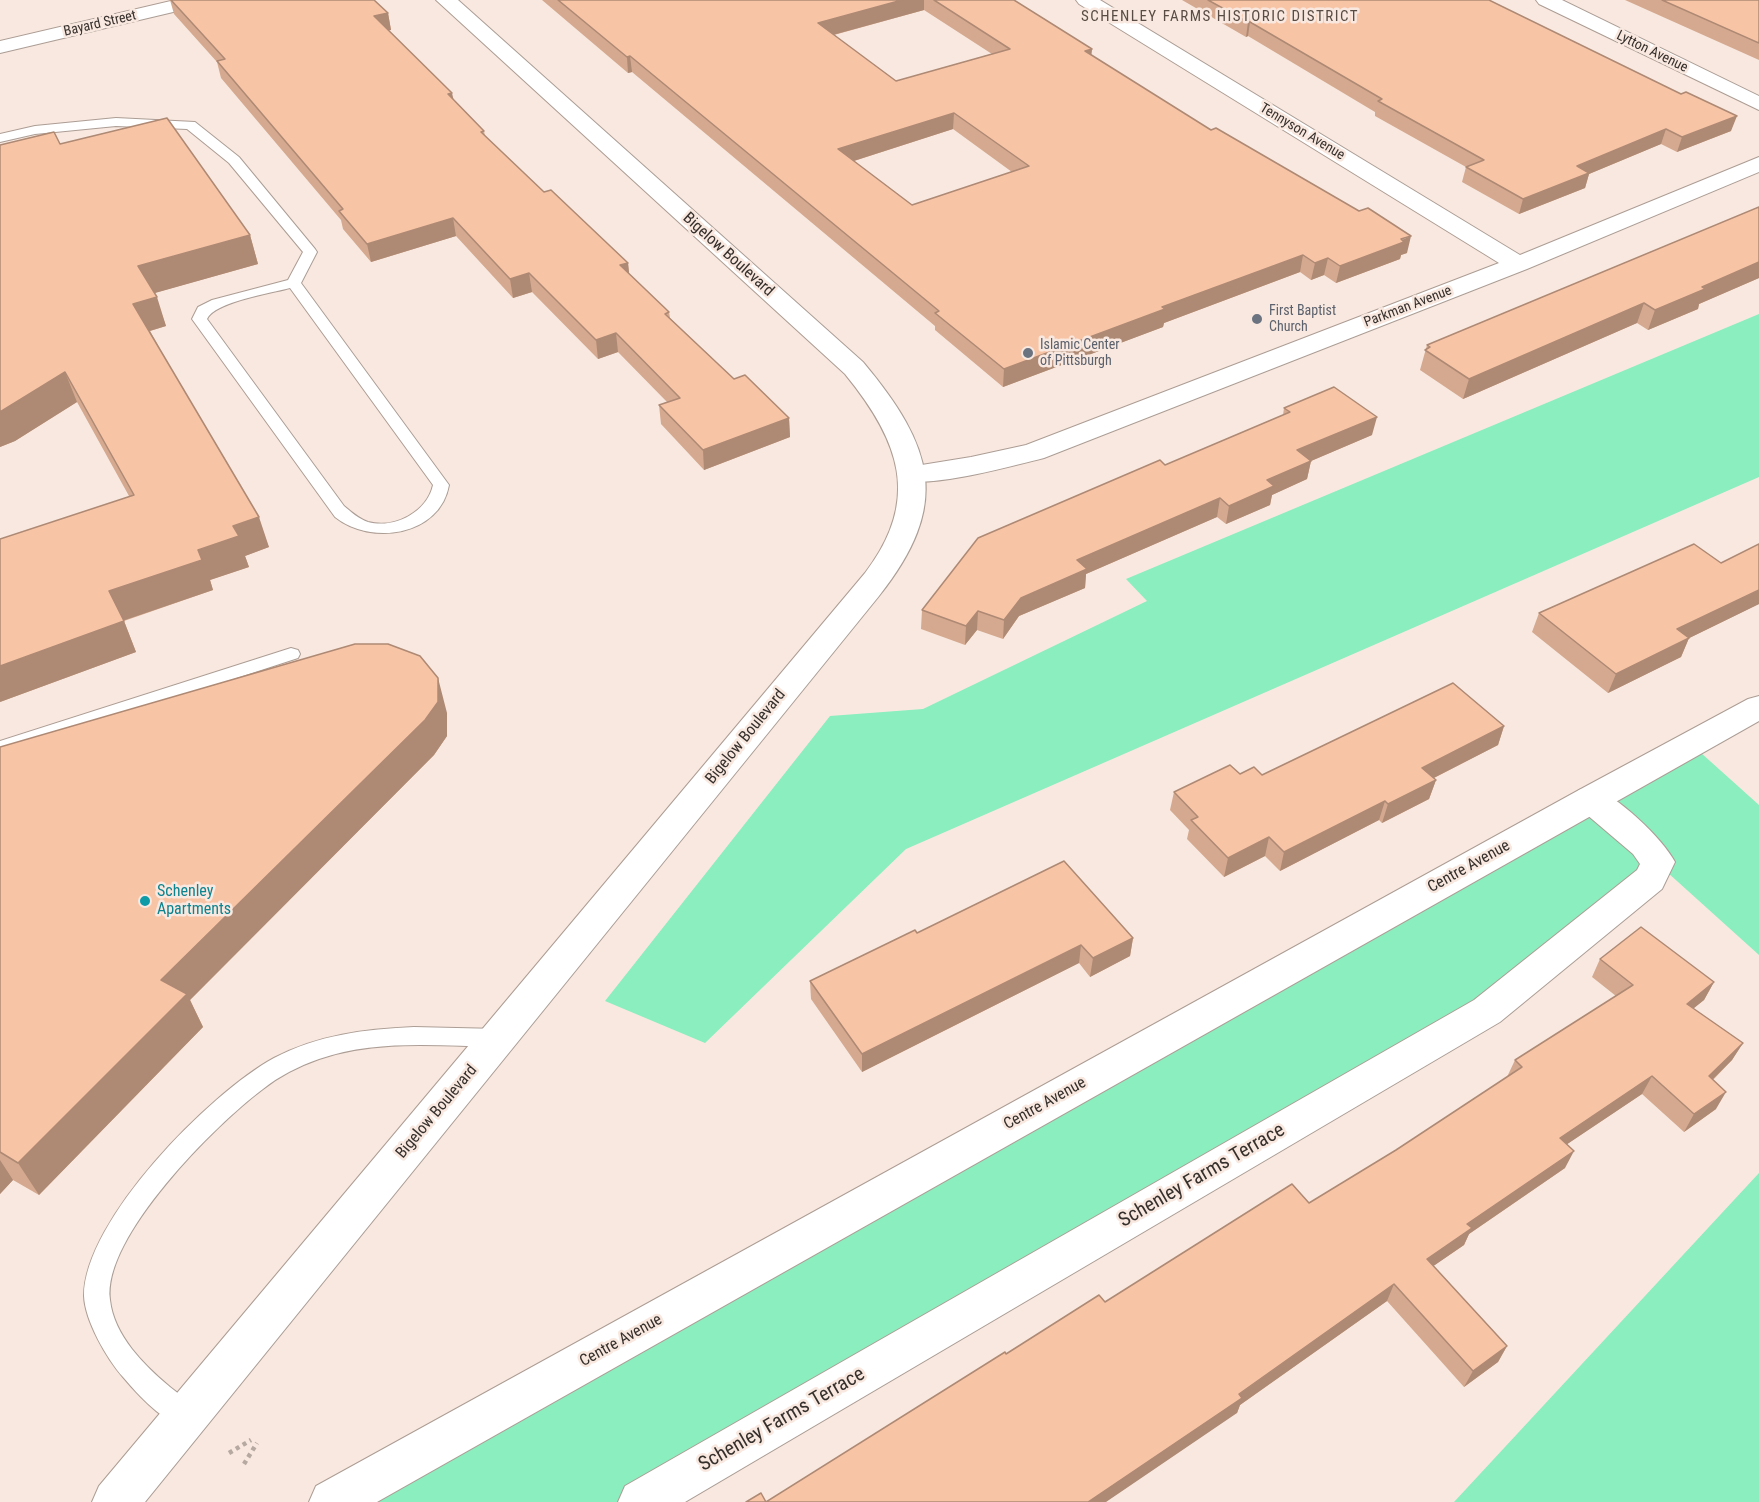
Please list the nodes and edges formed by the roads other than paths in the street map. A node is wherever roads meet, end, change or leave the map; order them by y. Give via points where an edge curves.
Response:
1 (200, 0) edge
2 (446, 0) edge
3 (1086, 0) edge
4 (1546, 0) edge
5 (0, 47) edge
6 (1759, 104) edge
7 (0, 138) edge
8 (1759, 164) edge
9 (1518, 264) junction
10 (294, 283) junction
11 (913, 474) junction
12 (291, 654) dead end
13 (1759, 707) edge
14 (0, 748) edge
15 (1591, 799) junction
16 (499, 1038) junction
17 (185, 1416) junction
18 (114, 1502) edge
19 (332, 1502) edge
20 (641, 1502) edge

1 - 5 main road, Bayard Street
2 - 11 main road, Bigelow Boulevard via 854,368 891,413
3 - 9 main road, Tennyson Avenue
4 - 6 main road, Lytton Avenue
7 - 10 lane via 35,130 116,122 190,125 234,160 310,252
8 - 9 main road, Parkman Avenue
9 - 11 main road, Parkman Avenue via 1034,452
10 - 10 lane via 218,303 203,310 199,319 338,510 350,521 368,528 388,528 414,520 434,507 441,496 441,485
11 - 16 main road, Bigelow Boulevard via 913,505 893,555
12 - 14 lane
13 - 15 main road, Centre Avenue
15 - 19 main road, Centre Avenue
15 - 20 main road, Schenley Farms Terrace via 1645,845 1658,862 1650,879 1487,1011
16 - 17 main road, Bigelow Boulevard
16 - 17 lane via 387,1037 330,1046 279,1066 234,1098 151,1185 100,1265 97,1301 109,1336 136,1375
17 - 18 main road, Bigelow Boulevard

